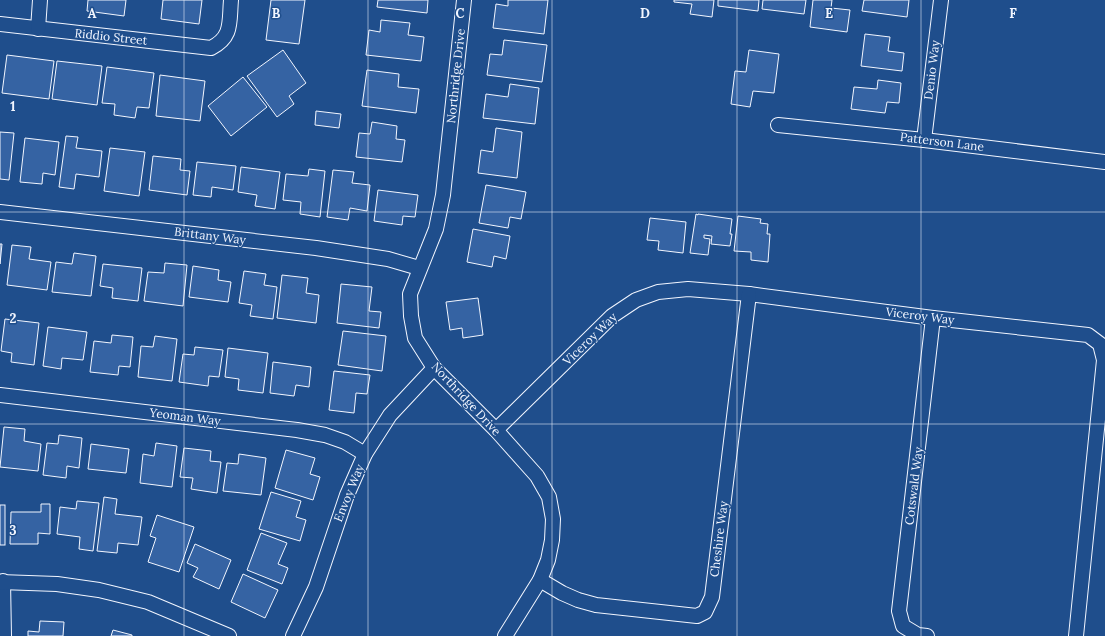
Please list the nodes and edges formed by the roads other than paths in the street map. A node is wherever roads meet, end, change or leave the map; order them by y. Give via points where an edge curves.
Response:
1 (40, 0) edge
2 (231, 0) edge
3 (464, 0) edge
4 (940, 0) edge
5 (0, 24) edge
6 (38, 29) junction
7 (778, 125) dead end
8 (924, 140) junction
9 (1105, 162) edge
10 (0, 212) edge
11 (420, 268) junction
12 (749, 294) junction
13 (933, 318) junction
14 (434, 368) junction
15 (0, 394) edge
16 (496, 430) junction
17 (365, 454) junction
18 (540, 580) junction
19 (1, 581) edge
20 (4, 636) edge
21 (229, 636) edge
22 (293, 636) edge
23 (505, 636) edge
24 (928, 636) edge
25 (1076, 636) edge

1 - 6 street
2 - 6 street, Riddio Street via 228,32 221,43 211,48
3 - 11 street, Northridge Drive via 444,195 436,229
4 - 8 street, Denio Way
5 - 6 street, Riddio Street
7 - 8 street, Patterson Lane
8 - 9 street, Patterson Lane
10 - 11 street, Brittany Way via 316,248 388,259
11 - 14 street, Northridge Drive via 410,294 411,316 415,338
12 - 13 street, Viceroy Way
12 - 16 street, Viceroy Way via 688,289 658,292 636,300 612,316
12 - 18 street, Cheshire Way via 712,597 705,612 697,616 596,605 562,593
13 - 24 street, Cotswald Way via 899,612 903,626 918,635
13 - 25 street, Viceroy Way via 1088,335 1100,344 1104,360
14 - 16 street, Northridge Drive
14 - 17 street, Envoy Way via 390,415
15 - 17 street, Yeoman Way via 297,430 345,442
16 - 18 street, Northridge Drive via 537,476 549,497 553,519 552,540
17 - 22 street, Envoy Way via 347,495 316,586
18 - 23 street, Northridge Drive
19 - 20 street
19 - 21 street via 57,584 99,590 148,602

